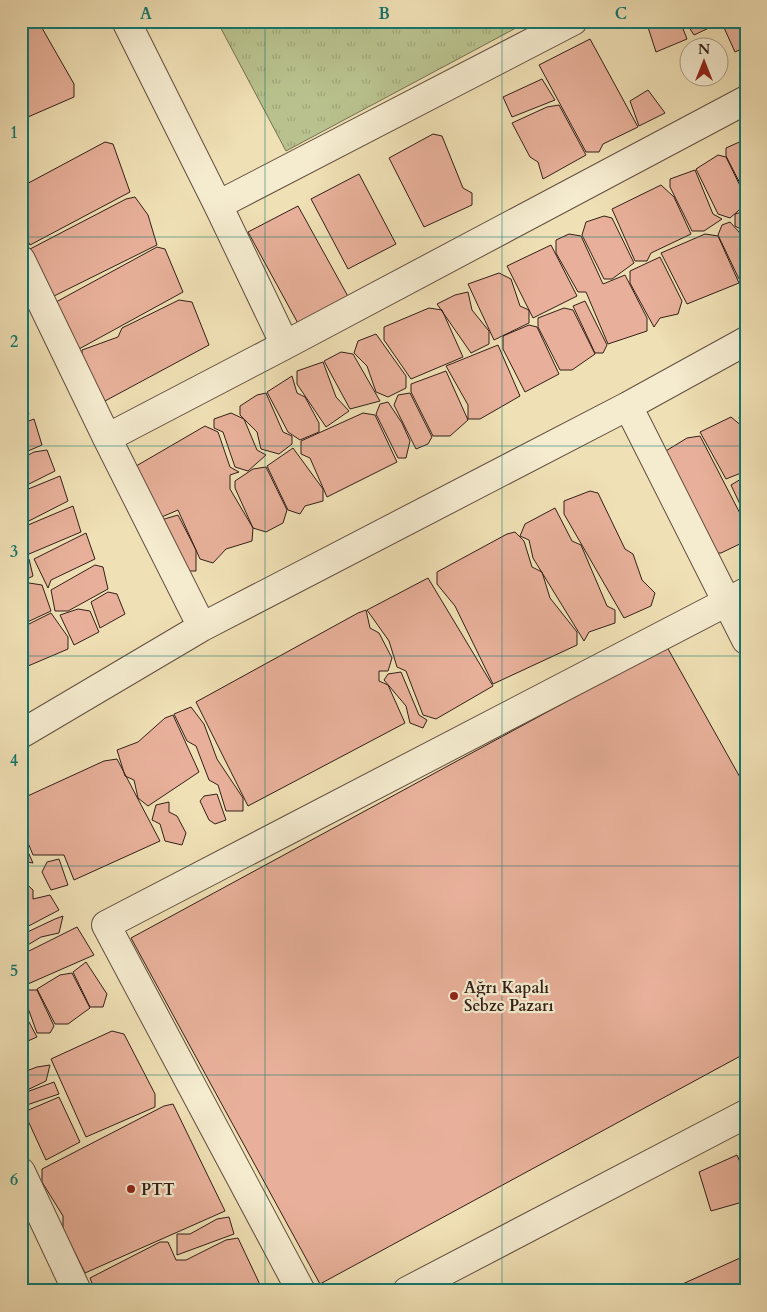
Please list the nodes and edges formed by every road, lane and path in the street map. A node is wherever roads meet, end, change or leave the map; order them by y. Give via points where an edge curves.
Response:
1 (126, 21) edge
2 (574, 21) edge
3 (746, 100) edge
4 (218, 204) junction
5 (21, 260) edge
6 (746, 341) edge
7 (285, 345) junction
8 (628, 406) junction
9 (107, 438) junction
10 (736, 597) edge
11 (202, 627) junction
12 (746, 640) edge
13 (23, 728) edge
14 (746, 1114) edge
15 (21, 1172) edge
16 (78, 1291) edge
17 (301, 1291) edge
18 (407, 1291) edge

1 - 4 street
2 - 4 street
3 - 7 street
4 - 7 street
5 - 9 street
6 - 8 street
7 - 9 street
8 - 10 street
8 - 11 street
9 - 11 street
10 - 12 street
10 - 17 street via 106,925
11 - 13 street
14 - 18 street
15 - 16 street

